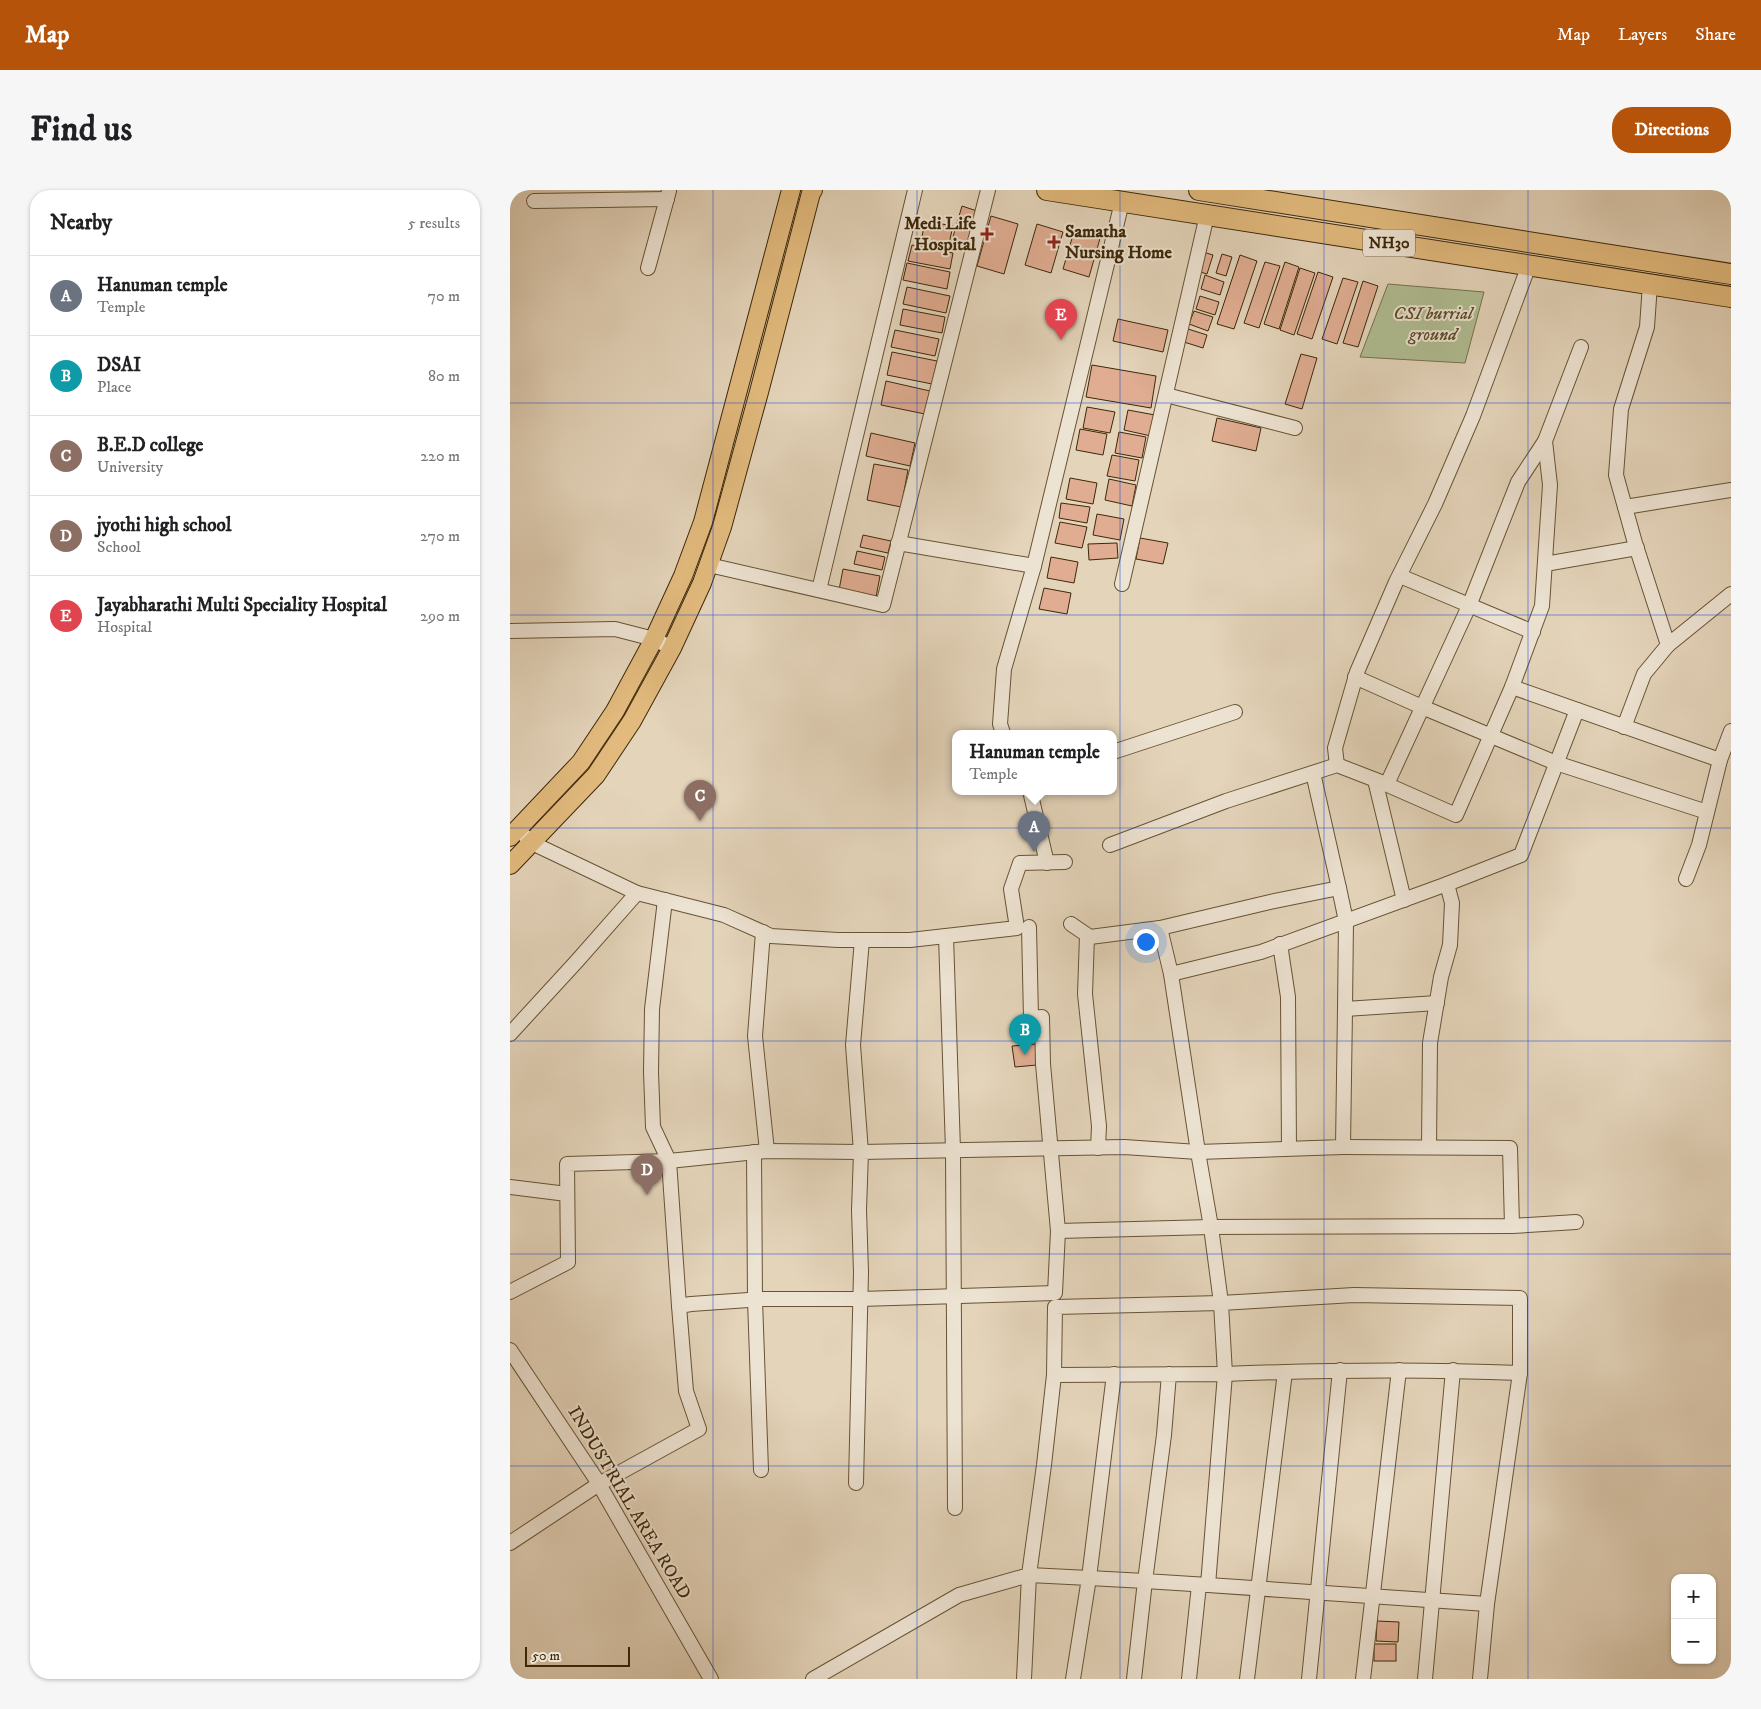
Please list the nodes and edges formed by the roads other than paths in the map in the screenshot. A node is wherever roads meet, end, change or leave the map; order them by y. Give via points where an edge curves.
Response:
1 (791, 190) edge
2 (813, 190) edge
3 (915, 190) edge
4 (988, 190) edge
5 (1047, 190) edge
6 (1199, 190) edge
7 (668, 194) edge
8 (534, 201) dead end
9 (1122, 202) junction
10 (1207, 215) junction
11 (1529, 265) junction
12 (648, 268) dead end
13 (1731, 274) edge
14 (1650, 284) junction
15 (1731, 297) edge
16 (1581, 347) dead end
17 (1166, 395) junction
18 (1295, 428) dead end
19 (1545, 441) junction
20 (1731, 490) edge
21 (1625, 506) junction
22 (898, 543) junction
23 (1637, 548) junction
24 (1545, 564) junction
25 (708, 565) junction
26 (1034, 566) junction
27 (1400, 576) junction
28 (1122, 584) dead end
29 (819, 590) junction
30 (1731, 594) edge
31 (1469, 606) junction
32 (510, 631) edge
33 (1533, 632) junction
34 (654, 639) junction
35 (1668, 645) junction
36 (672, 648) junction
37 (1355, 677) junction
38 (1512, 687) junction
39 (1422, 707) junction
40 (1576, 710) junction
41 (615, 711) junction
42 (1235, 712) dead end
43 (632, 721) junction
44 (1624, 726) junction
45 (1002, 730) edge
46 (1731, 732) edge
47 (1491, 736) junction
48 (1117, 751) edge
49 (1720, 760) junction
50 (581, 762) junction
51 (1556, 763) junction
52 (1337, 765) junction
53 (1313, 773) junction
54 (596, 775) junction
55 (1381, 782) junction
56 (1031, 795) edge
57 (1707, 812) junction
58 (514, 834) edge
59 (532, 843) junction
60 (1110, 845) dead end
61 (1065, 862) dead end
62 (1047, 863) junction
63 (510, 865) edge
64 (1686, 879) dead end
65 (1447, 884) junction
66 (1339, 888) junction
67 (637, 893) junction
68 (665, 900) junction
69 (1404, 900) junction
70 (1346, 921) junction
71 (1072, 924) dead end
72 (1029, 927) dead end
73 (1160, 928) junction
74 (763, 932) junction
75 (946, 936) junction
76 (1087, 936) junction
77 (862, 940) junction
78 (1280, 944) junction
79 (1171, 974) junction
80 (1437, 1003) junction
81 (1345, 1009) junction
82 (510, 1034) edge
83 (1343, 1146) junction
84 (1429, 1147) junction
85 (1051, 1148) junction
86 (1098, 1148) junction
87 (1288, 1148) junction
88 (953, 1150) junction
89 (761, 1152) junction
90 (861, 1152) junction
91 (1198, 1152) junction
92 (669, 1161) junction
93 (510, 1187) edge
94 (567, 1194) junction
95 (1576, 1222) dead end
96 (1512, 1226) junction
97 (1212, 1228) junction
98 (1058, 1231) junction
99 (510, 1292) edge
100 (954, 1296) junction
101 (860, 1299) junction
102 (755, 1300) junction
103 (1055, 1300) junction
104 (1221, 1303) junction
105 (679, 1306) junction
106 (510, 1350) edge
107 (1340, 1370) junction
108 (1399, 1370) junction
109 (1452, 1370) junction
110 (1285, 1372) junction
111 (1520, 1373) junction
112 (1114, 1374) junction
113 (1169, 1374) junction
114 (1225, 1374) junction
115 (1054, 1375) junction
116 (761, 1470) dead end
117 (856, 1483) dead end
118 (599, 1484) junction
119 (955, 1508) dead end
120 (510, 1543) edge
121 (1029, 1574) junction
122 (1089, 1578) junction
123 (1145, 1581) junction
124 (1203, 1585) junction
125 (1259, 1589) junction
126 (1319, 1593) junction
127 (1372, 1596) junction
128 (1433, 1600) junction
129 (1487, 1604) junction
130 (711, 1679) edge
131 (813, 1679) edge
132 (1024, 1679) edge
133 (1074, 1679) edge
134 (1134, 1679) edge
135 (1190, 1679) edge
136 (1248, 1679) edge
137 (1309, 1679) edge
138 (1363, 1679) edge
139 (1425, 1679) edge
140 (1480, 1679) edge

1 - 34 main road via 703,522
2 - 25 main road via 722,528
3 - 29 street
4 - 22 street
5 - 9 highway, NH30
6 - 13 highway, NH30
7 - 8 street
7 - 12 street
9 - 10 highway, NH30
9 - 26 street
10 - 11 highway, NH30
10 - 17 street
11 - 14 highway, NH30
11 - 27 street via 1473,416 1436,504
14 - 15 highway, NH30
14 - 21 street via 1647,327 1621,409 1616,475
16 - 19 street
17 - 18 street
17 - 28 street
19 - 24 street via 1550,485
19 - 31 street via 1518,482
20 - 21 street
21 - 23 street
22 - 26 street
22 - 29 street via 882,605
23 - 24 street
23 - 35 street
24 - 33 street via 1542,606
25 - 29 street
25 - 36 main road
26 - 45 street via 1004,669
27 - 31 street
27 - 37 street
30 - 35 street
31 - 33 street
31 - 39 street
32 - 34 street via 615,629
33 - 38 street
34 - 36 street
34 - 41 main road
35 - 44 street via 1644,674
36 - 43 main road
37 - 39 street
37 - 52 street via 1335,748
38 - 40 street
38 - 47 street
39 - 47 street
39 - 55 street
40 - 44 street
40 - 51 street
41 - 43 main road
41 - 50 main road
42 - 48 street
43 - 54 main road
44 - 49 street
46 - 49 street
47 - 51 street
47 - 55 street via 1456,815
49 - 57 street
50 - 54 main road
50 - 58 main road
51 - 57 street
51 - 65 street via 1521,855
52 - 53 street
52 - 55 street
53 - 60 street via 1226,801
53 - 66 street
54 - 59 main road
55 - 69 street
56 - 62 street
57 - 64 street
58 - 59 street
59 - 63 main road
59 - 67 street
61 - 62 street
62 - 75 street via 1020,864 1010,889 1017,928
65 - 69 street
65 - 80 street via 1452,903 1450,945
66 - 70 street
66 - 73 street
67 - 68 street
67 - 82 street
68 - 74 street via 724,915
68 - 92 street via 652,1009 651,1072 653,1127
69 - 70 street
70 - 78 street
70 - 81 street
71 - 76 street
72 - 85 street via 1031,1018 1042,1017
73 - 76 street
73 - 79 street
74 - 77 street via 772,936
74 - 89 street via 755,1036
75 - 77 street
75 - 88 street
76 - 86 street via 1085,994
77 - 90 street via 853,1044
78 - 79 street via 1261,952
78 - 87 street via 1288,997
79 - 91 street
80 - 81 street
80 - 84 street via 1430,1043
81 - 83 street
83 - 84 street
83 - 87 street
84 - 96 street via 1510,1148
85 - 86 street
85 - 88 street
85 - 98 street
86 - 91 street
87 - 91 street
88 - 90 street
88 - 100 street
89 - 90 street
89 - 92 street
89 - 102 street
90 - 101 street
91 - 97 street
92 - 94 street via 566,1164
92 - 105 street
93 - 94 street
94 - 99 street via 568,1262
95 - 96 street
96 - 97 street
97 - 98 street
97 - 104 street
98 - 103 street
100 - 101 street
100 - 103 street
100 - 119 street
101 - 102 street
101 - 117 street
102 - 105 street
102 - 116 street
103 - 104 street
103 - 115 street
104 - 111 street via 1354,1295 1520,1298
104 - 114 street
105 - 118 street via 686,1391 699,1429
106 - 118 street, INDUSTRIAL AREA ROAD
107 - 108 street
107 - 110 street
107 - 126 street
108 - 109 street
108 - 127 street
109 - 111 street
109 - 128 street
110 - 114 street
110 - 125 street
111 - 129 street
112 - 113 street
112 - 115 street
112 - 122 street
113 - 114 street
113 - 123 street
114 - 124 street
115 - 121 street
118 - 120 street
118 - 130 street, INDUSTRIAL AREA ROAD
121 - 122 street
121 - 131 street via 959,1595
121 - 132 street
122 - 123 street
122 - 133 street
123 - 124 street
123 - 134 street
124 - 125 street
124 - 135 street
125 - 126 street
125 - 136 street
126 - 127 street
126 - 137 street
127 - 128 street
127 - 138 street
128 - 129 street
128 - 139 street
129 - 140 street

